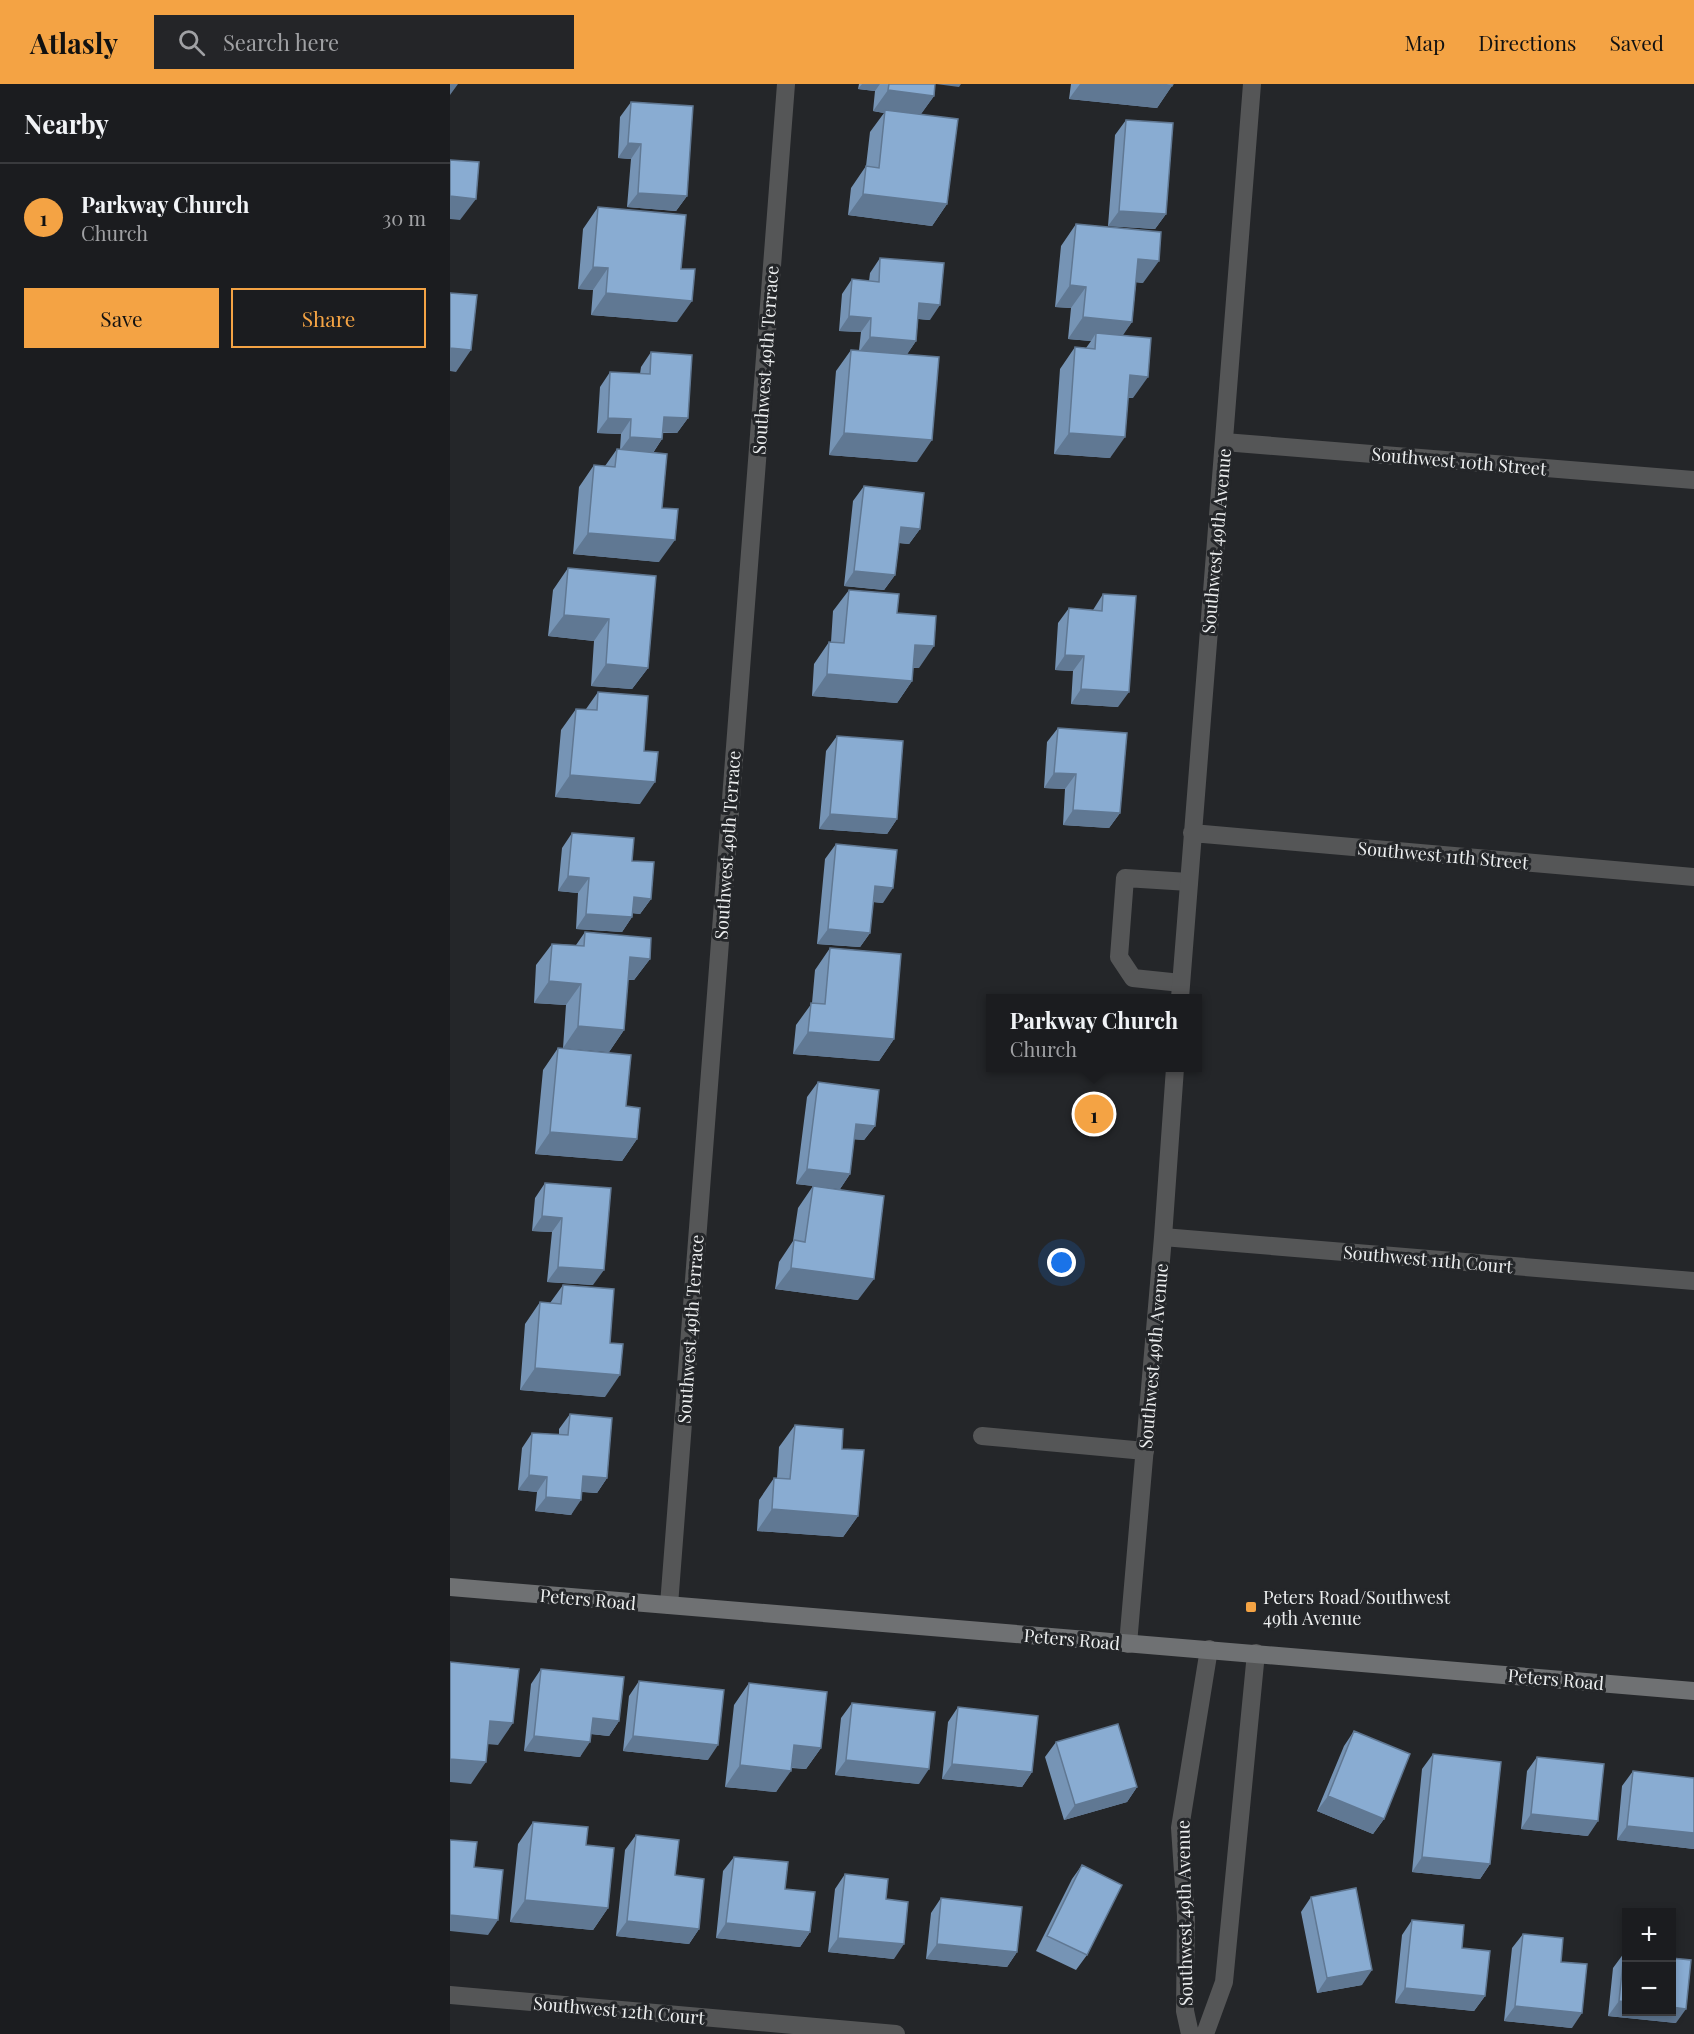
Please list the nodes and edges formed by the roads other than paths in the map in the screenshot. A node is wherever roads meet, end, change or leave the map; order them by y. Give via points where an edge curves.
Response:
1 (786, 84) edge
2 (1252, 84) edge
3 (1224, 442) junction
4 (1694, 480) edge
5 (1192, 833) junction
6 (1694, 877) edge
7 (1189, 882) junction
8 (1180, 991) edge
9 (1175, 1072) edge
10 (1163, 1237) junction
11 (1694, 1281) edge
12 (982, 1436) dead end
13 (1144, 1451) junction
14 (450, 1587) edge
15 (669, 1605) junction
16 (1128, 1644) junction
17 (1209, 1649) junction
18 (1256, 1653) junction
19 (1694, 1691) edge
20 (450, 1995) edge
21 (896, 2034) edge
22 (1190, 2034) edge
23 (1205, 2034) edge

1 - 15 street, Southwest 49th Terrace
2 - 3 street, Southwest 49th Avenue
3 - 4 street, Southwest 10th Street
3 - 5 street, Southwest 49th Avenue
5 - 6 street, Southwest 11th Street
5 - 7 street, Southwest 49th Avenue
7 - 8 street, Southwest 49th Avenue
7 - 8 street via 1125,878 1119,957 1132,978
9 - 10 street, Southwest 49th Avenue
10 - 11 street, Southwest 11th Court
10 - 13 street, Southwest 49th Avenue
12 - 13 street
13 - 16 street, Southwest 49th Avenue
14 - 15 main road, Peters Road
15 - 16 main road, Peters Road
16 - 17 main road, Peters Road
17 - 18 main road, Peters Road
17 - 22 street, Southwest 49th Avenue via 1180,1828 1186,1916 1185,2011
18 - 19 main road, Peters Road
18 - 23 street, Southwest 49th Avenue via 1224,1982
20 - 21 street, Southwest 12th Court

